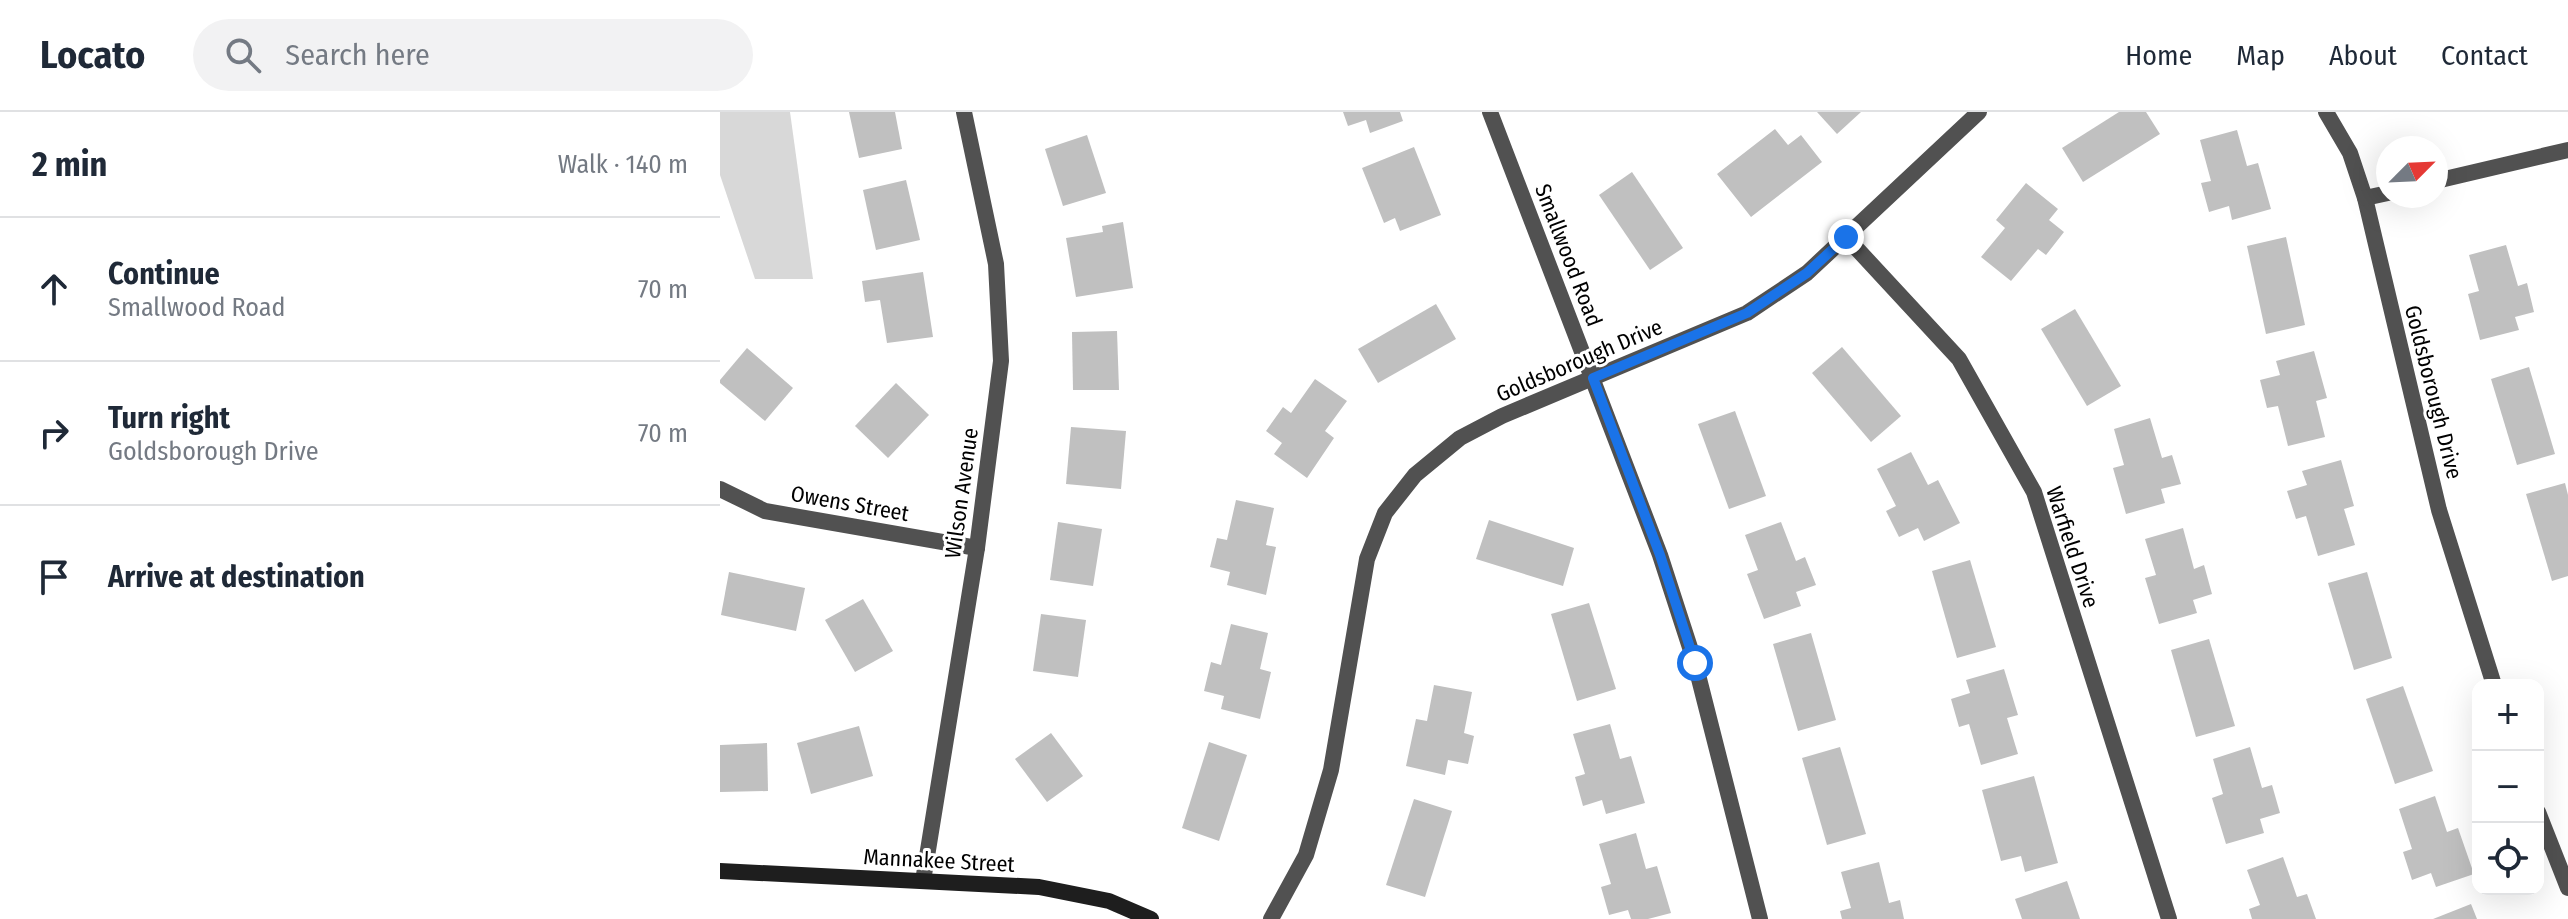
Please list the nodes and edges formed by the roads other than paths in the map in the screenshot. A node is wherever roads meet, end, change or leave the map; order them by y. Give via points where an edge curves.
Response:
1 (964, 112) edge
2 (1490, 112) edge
3 (1979, 112) edge
4 (2326, 112) edge
5 (2568, 150) edge
6 (2448, 178) edge
7 (2376, 196) edge
8 (2365, 198) junction
9 (1846, 237) junction
10 (1593, 378) junction
11 (720, 489) edge
12 (977, 548) junction
13 (2492, 679) edge
14 (2542, 823) edge
15 (720, 871) edge
16 (923, 881) junction
17 (2568, 888) edge
18 (1151, 919) edge
19 (1271, 919) edge
20 (1760, 919) edge
21 (2169, 919) edge

1 - 12 street, Wilson Avenue via 996,264 1001,361
2 - 10 street, Smallwood Road
3 - 9 street, Goldsborough Drive
4 - 8 street, Goldsborough Drive via 2350,153
5 - 6 street
7 - 8 street
8 - 13 street, Goldsborough Drive via 2439,510
9 - 10 street, Goldsborough Drive via 1807,273 1747,313
9 - 21 street, Warfield Drive via 1959,359 2034,492
10 - 19 street, Goldsborough Drive via 1460,438 1415,475 1385,513 1367,559 1331,770 1306,855
10 - 20 street, Smallwood Road via 1695,663
11 - 12 street, Owens Street via 765,511
12 - 16 street, Wilson Avenue
14 - 17 street
15 - 16 street, Mannakee Street
16 - 18 street, Mannakee Street via 1039,887 1109,901

